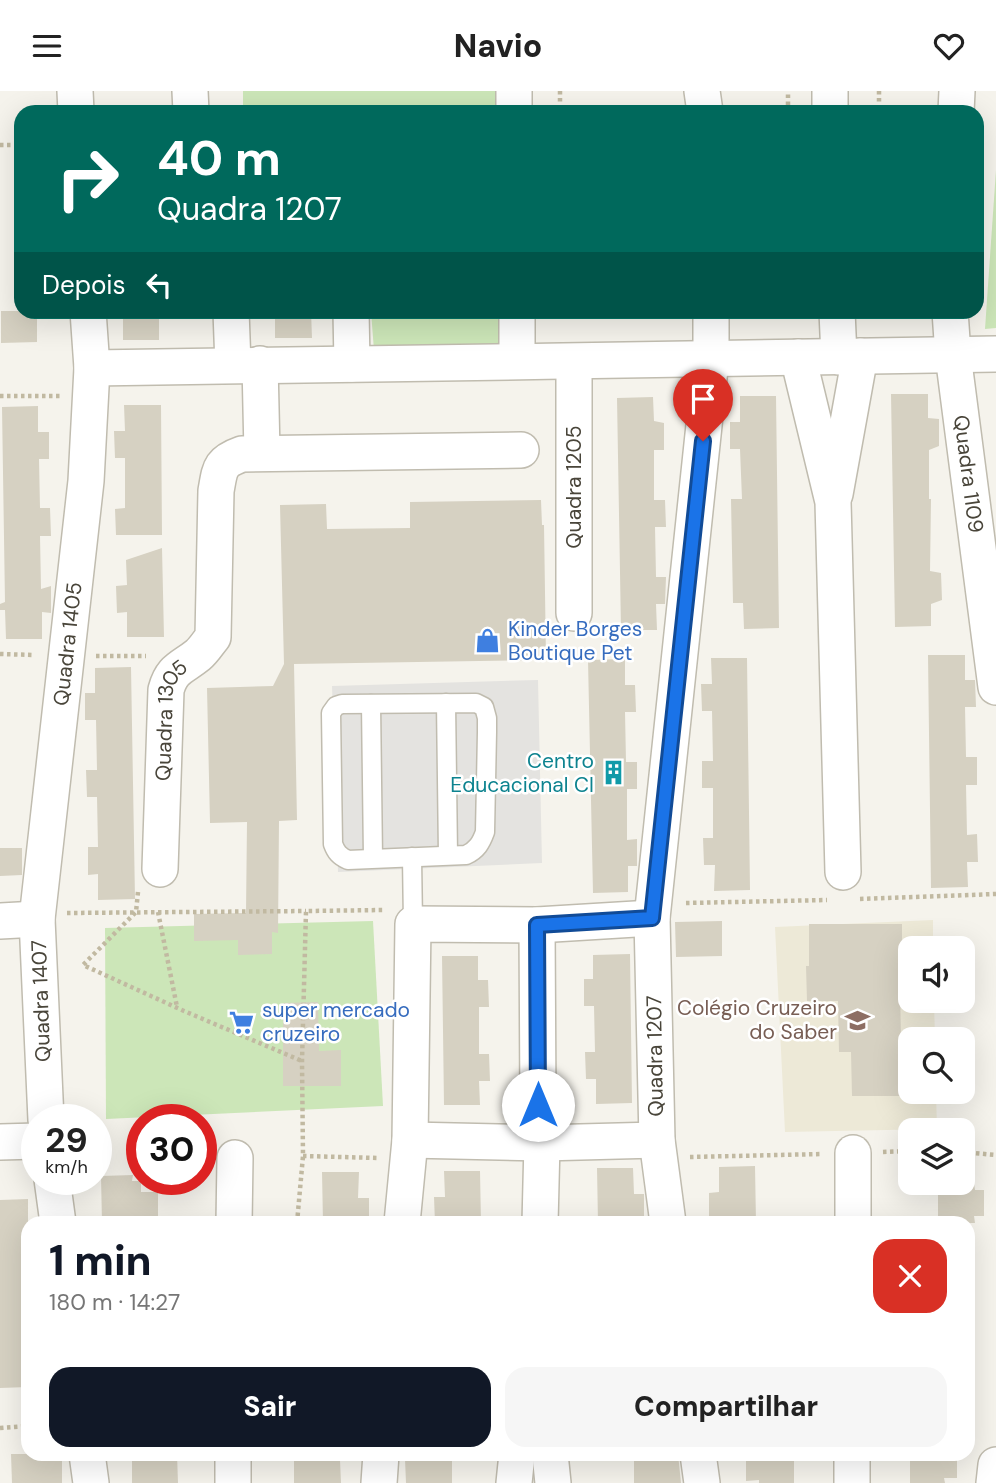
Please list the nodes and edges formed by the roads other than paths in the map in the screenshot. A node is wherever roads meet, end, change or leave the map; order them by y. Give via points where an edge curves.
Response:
1 (88, 319) edge
2 (234, 319) edge
3 (351, 319) edge
4 (517, 319) edge
5 (711, 319) edge
6 (839, 319) edge
7 (951, 319) edge
8 (953, 355) junction
9 (996, 355) edge
10 (850, 356) junction
11 (798, 357) junction
12 (711, 359) junction
13 (517, 361) junction
14 (574, 362) junction
15 (352, 364) junction
16 (246, 365) junction
17 (91, 382) junction
18 (521, 450) dead end
19 (262, 453) junction
20 (833, 502) junction
21 (574, 613) dead end
22 (996, 687) edge
23 (446, 703) junction
24 (371, 704) junction
25 (447, 855) junction
26 (412, 857) junction
27 (373, 858) junction
28 (160, 869) road end
29 (843, 872) dead end
30 (38, 916) junction
31 (413, 917) junction
32 (652, 918) junction
33 (0, 921) edge
34 (537, 925) junction
35 (45, 1104) edge
36 (538, 1105) dead end
37 (21, 1141) edge
38 (0, 1142) edge
39 (542, 1143) junction
40 (409, 1149) junction
41 (658, 1149) junction
42 (853, 1153) road end
43 (234, 1158) dead end
44 (54, 1195) edge
45 (57, 1216) edge
46 (234, 1216) edge
47 (403, 1216) edge
48 (540, 1216) edge
49 (667, 1216) edge
50 (853, 1216) edge
51 (88, 1461) edge
52 (233, 1461) edge
53 (381, 1461) edge
54 (516, 1461) edge
55 (551, 1461) edge
56 (699, 1461) edge
57 (852, 1461) edge
58 (996, 1465) edge
59 (91, 1483) edge
60 (233, 1483) edge
61 (379, 1483) edge
62 (514, 1483) edge
63 (553, 1483) edge
64 (702, 1483) edge
65 (852, 1483) edge
66 (994, 1483) edge

1 - 17 street
2 - 16 street
3 - 15 street
4 - 13 street
5 - 12 street
6 - 10 street
7 - 8 street, Quadra 1109
8 - 9 street
8 - 10 street
8 - 22 street, Quadra 1109
10 - 11 street
10 - 20 street via 848,432
11 - 12 street
11 - 20 street
12 - 14 street
12 - 32 street
13 - 14 street
13 - 15 street
14 - 21 street, Quadra 1205
15 - 16 street
16 - 17 street
16 - 19 street
17 - 30 street, Quadra 1405 via 86,481
18 - 19 street, Quadra 1305
19 - 28 street, Quadra 1305 via 235,456 220,468 213,637 200,654 169,678 166,690
20 - 29 street
23 - 24 lane
23 - 25 lane
23 - 25 lane via 476,703 484,707 487,718 485,832 474,851
24 - 27 lane
24 - 27 lane via 342,704 331,713 335,851 348,860
25 - 26 lane
26 - 27 lane
26 - 31 lane
30 - 33 street, Quadra 1407
30 - 35 street, Quadra 1407
31 - 34 street
31 - 40 street
32 - 34 street
32 - 41 street, Quadra 1207
34 - 36 street
37 - 38 street
39 - 40 street, Quadra 1207
39 - 41 street, Quadra 1207
39 - 48 street
40 - 47 street
41 - 49 street
42 - 50 street
43 - 46 street
44 - 45 street
51 - 59 street
52 - 60 street
53 - 61 street
54 - 62 street
55 - 63 street
56 - 64 street
57 - 65 street
58 - 66 street

